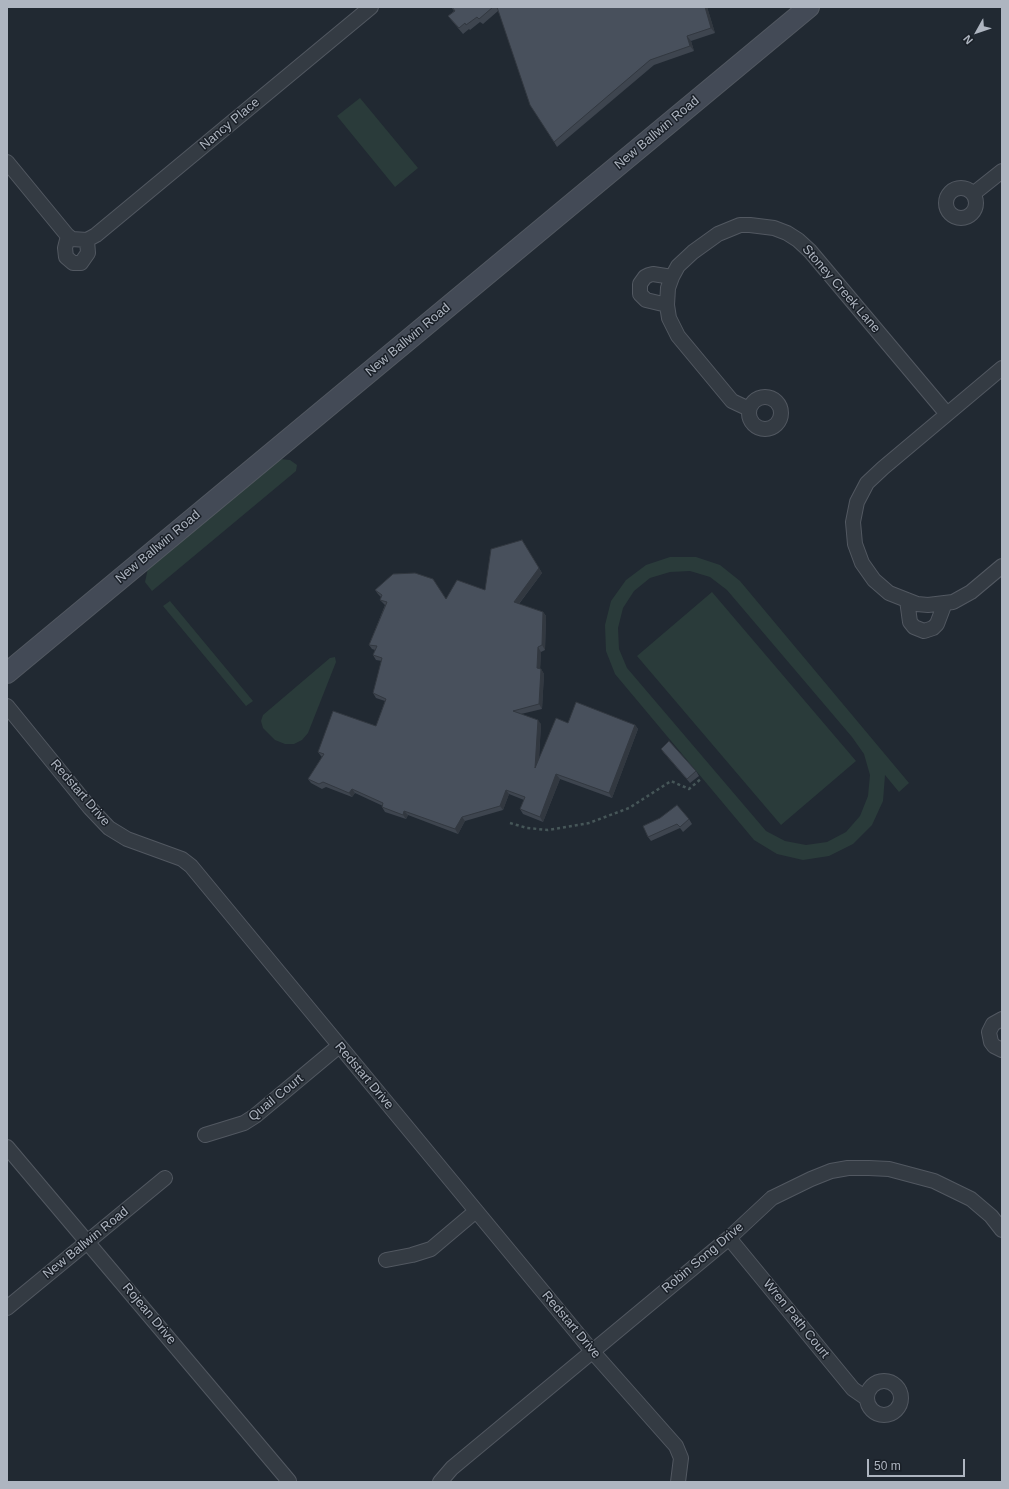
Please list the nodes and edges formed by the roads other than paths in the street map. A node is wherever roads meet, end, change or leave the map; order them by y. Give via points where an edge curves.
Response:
1 (371, 7) edge
2 (799, 10) edge
3 (7, 162) edge
4 (1002, 171) edge
5 (974, 194) dead end
6 (68, 236) junction
7 (87, 240) junction
8 (672, 277) junction
9 (667, 305) junction
10 (1002, 368) edge
11 (749, 409) dead end
12 (947, 414) junction
13 (1002, 566) edge
14 (907, 600) junction
15 (945, 603) junction
16 (7, 673) edge
17 (7, 706) edge
18 (1002, 1019) edge
19 (339, 1046) junction
20 (1002, 1050) edge
21 (205, 1136) dead end
22 (7, 1147) edge
23 (165, 1178) dead end
24 (476, 1211) junction
25 (1002, 1230) edge
26 (729, 1238) junction
27 (88, 1242) junction
28 (386, 1260) dead end
29 (7, 1308) edge
30 (592, 1351) junction
31 (866, 1398) dead end
32 (289, 1481) dead end
33 (440, 1482) edge
34 (678, 1482) edge

1 - 7 street, Nancy Place
2 - 16 main road, New Ballwin Road
3 - 6 street
4 - 5 street
6 - 7 street via 72,239
6 - 7 street via 66,257 73,264 81,263 88,253
8 - 9 street, Stoney Creek Lane via 668,288
8 - 9 street via 649,274 640,284 640,294 646,300
8 - 12 street, Stoney Creek Lane via 678,266 693,252 728,229 740,225 763,226 787,233 810,251
9 - 11 street, Stoney Creek Lane via 669,318 678,336 732,401
10 - 12 street
12 - 14 street via 867,483 857,502 853,522 855,544 862,563 874,580 889,593
13 - 15 street via 970,592 953,602
14 - 15 street via 928,605
14 - 15 street via 910,622 914,627 924,631 937,624
17 - 19 street, Redstart Drive via 109,828 127,839 176,856 191,866
18 - 20 street via 993,1024 989,1032 991,1042
19 - 21 street, Quail Court via 255,1116 244,1123
19 - 24 street, Redstart Drive
22 - 27 street, Rojean Drive
23 - 27 street, New Ballwin Road
24 - 28 street via 431,1249
24 - 30 street, Redstart Drive
25 - 26 street, Robin Song Drive via 991,1216 971,1199 934,1181 889,1169 848,1168 831,1171 772,1198
26 - 30 street, Robin Song Drive
26 - 31 street, Wren Path Court via 853,1389
27 - 29 street, New Ballwin Road
27 - 32 street, Rojean Drive
30 - 33 street, Robin Song Drive via 452,1468
30 - 34 street, Redstart Drive via 676,1446 681,1458

